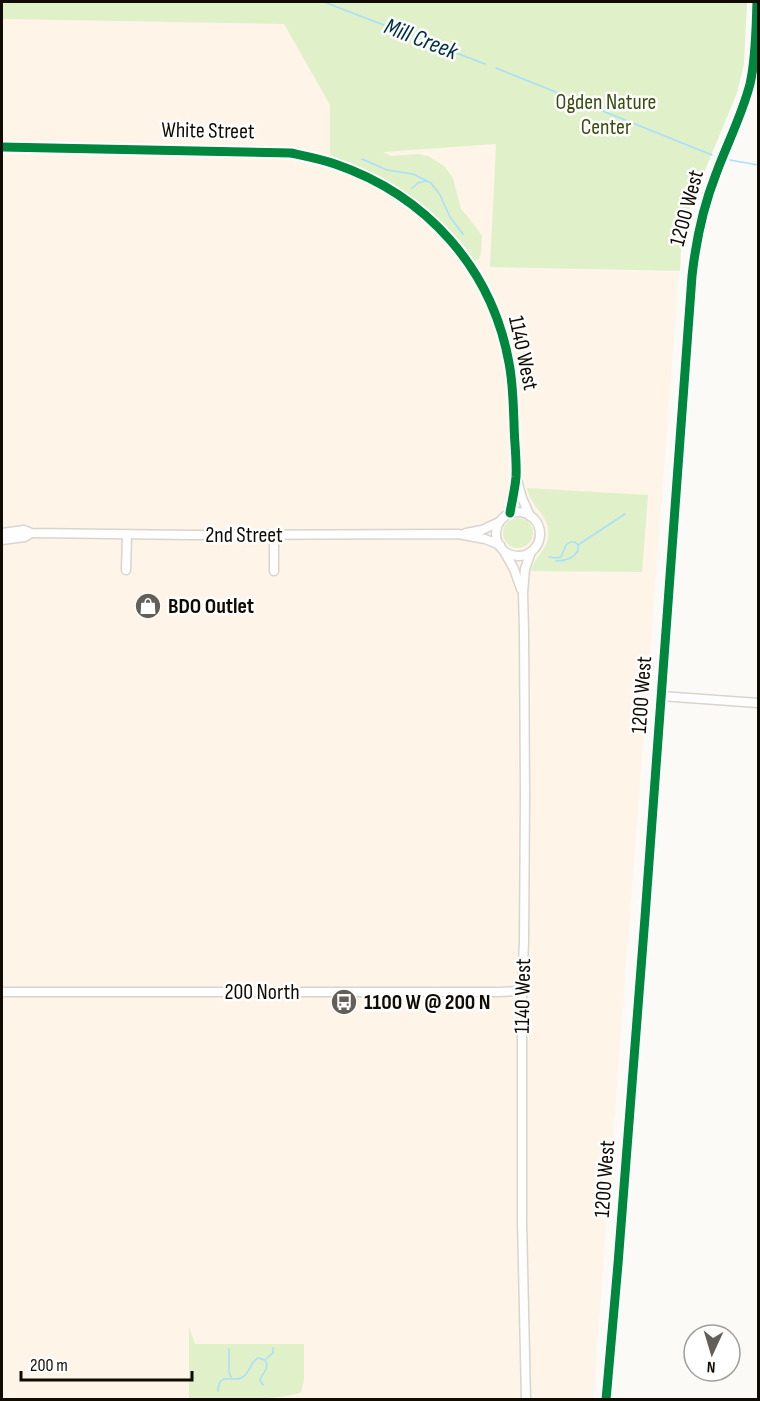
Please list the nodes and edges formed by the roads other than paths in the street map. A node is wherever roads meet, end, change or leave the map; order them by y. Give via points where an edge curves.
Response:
1 (757, 2) edge
2 (757, 32) edge
3 (2, 147) edge
4 (405, 198) joint
5 (516, 477) junction
6 (510, 513) junction
7 (530, 516) junction
8 (499, 522) junction
9 (2, 533) edge
10 (31, 533) junction
11 (458, 534) junction
12 (127, 535) junction
13 (274, 535) junction
14 (2, 540) edge
15 (502, 549) junction
16 (531, 552) junction
17 (126, 570) dead end
18 (274, 571) dead end
19 (523, 592) junction
20 (661, 696) junction
21 (759, 703) edge
22 (522, 991) junction
23 (2, 992) edge
24 (525, 1400) edge
25 (606, 1400) edge

1 - 2 street, 1200 West
2 - 20 street, 1200 West via 750,84 709,192 695,253
3 - 4 street, White Street via 291,153 359,172
4 - 5 street, 1140 West via 433,220 454,244 494,310 510,363
5 - 6 street, 1140 West
5 - 7 street, 1140 West
6 - 7 street via 524,512
6 - 8 street
7 - 16 street via 536,520 540,534
8 - 11 street, 2nd Street
8 - 15 street via 496,533
9 - 10 street, 2nd Street
10 - 12 street, 2nd Street
10 - 14 street, 2nd Street
11 - 13 street, 2nd Street
11 - 15 street, 2nd Street via 485,539
12 - 13 street, 2nd Street
12 - 17 street
13 - 18 street
15 - 16 street via 511,556
15 - 19 street, 1140 West
16 - 19 street, 1140 West
19 - 22 street, 1140 West
20 - 21 street
20 - 25 street, 1200 West
22 - 23 street, 200 North
22 - 24 street, 1140 West

